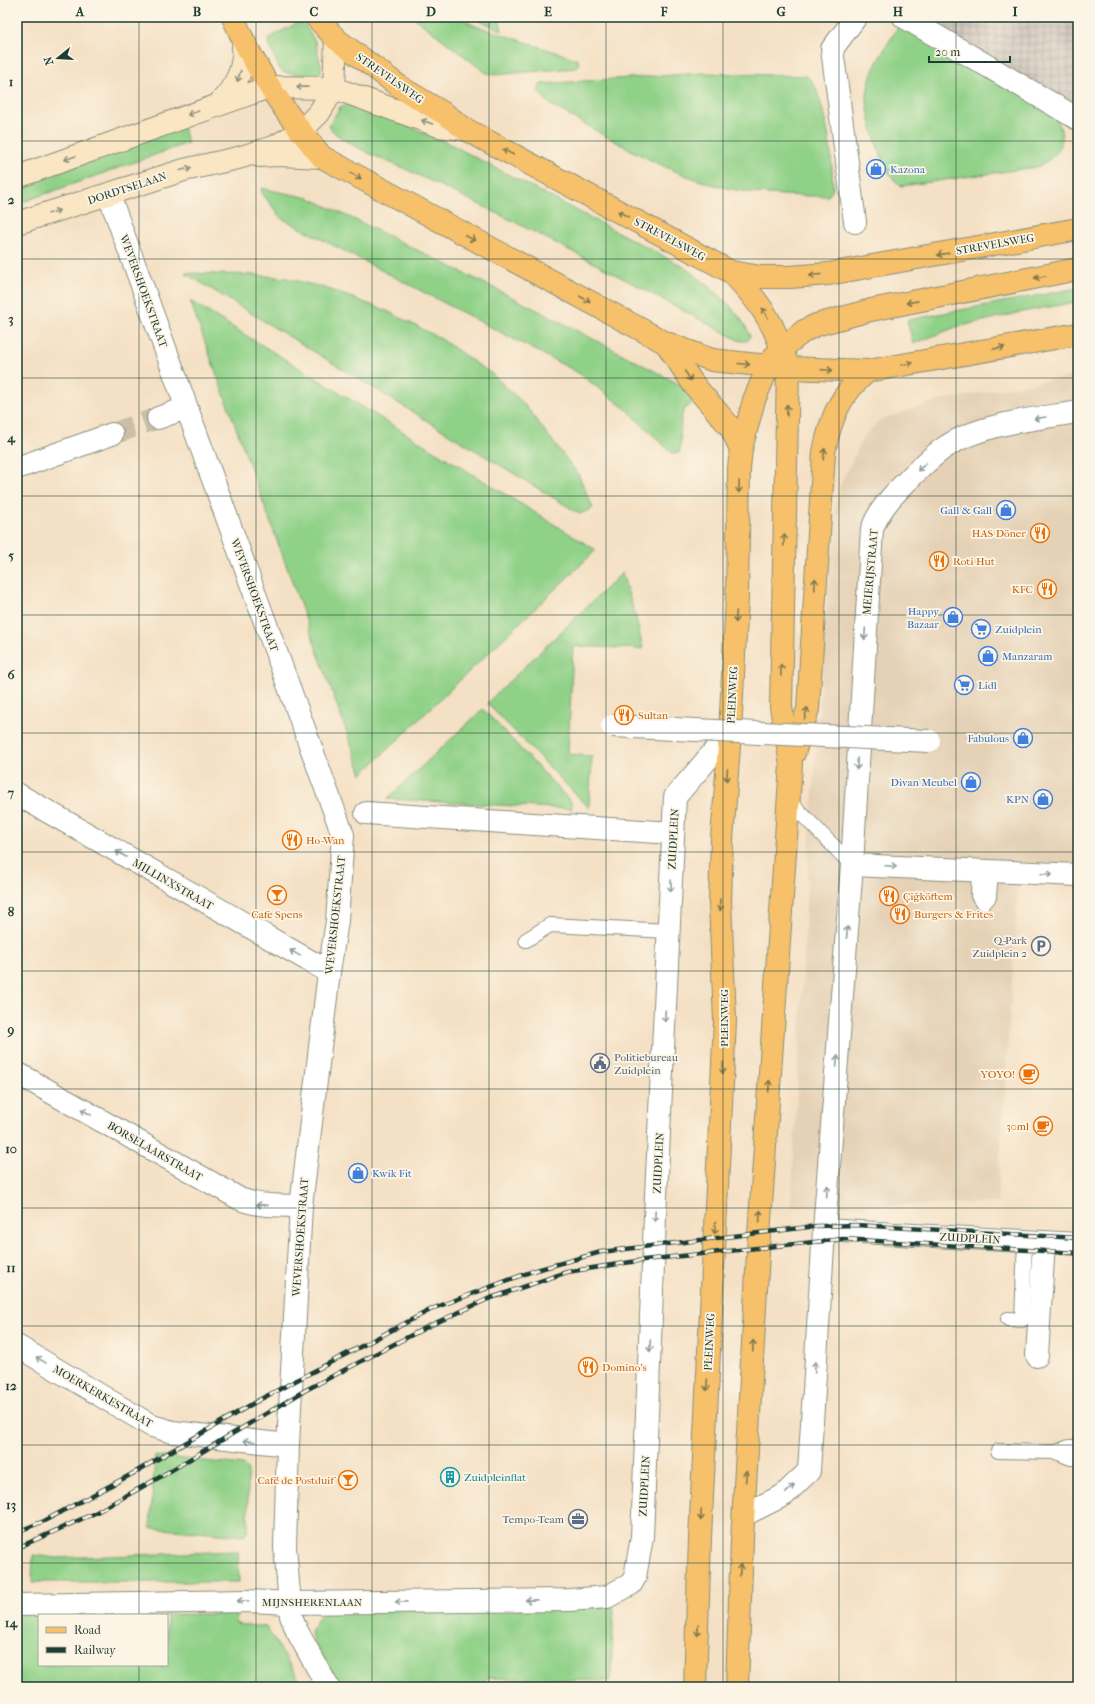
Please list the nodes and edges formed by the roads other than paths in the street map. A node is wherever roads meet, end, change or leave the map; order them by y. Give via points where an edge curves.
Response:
1 (233, 17) edge
2 (316, 17) edge
3 (856, 17) edge
4 (904, 17) edge
5 (336, 39) junction
6 (243, 41) junction
7 (269, 87) junction
8 (334, 88) junction
9 (219, 104) junction
10 (1078, 119) edge
11 (465, 129) junction
12 (300, 132) junction
13 (322, 157) junction
14 (238, 158) junction
15 (17, 177) edge
16 (109, 194) junction
17 (855, 222) dead end
18 (17, 223) edge
19 (1078, 229) edge
20 (1078, 269) edge
21 (731, 272) junction
22 (1078, 334) edge
23 (666, 343) junction
24 (779, 359) junction
25 (868, 371) junction
26 (186, 408) junction
27 (1078, 412) edge
28 (158, 418) tunnel mouth
29 (112, 434) tunnel mouth
30 (741, 448) junction
31 (17, 468) edge
32 (612, 726) dead end
33 (730, 732) junction
34 (929, 741) dead end
35 (791, 764) junction
36 (17, 794) edge
37 (789, 801) junction
38 (366, 813) dead end
39 (673, 833) junction
40 (852, 865) junction
41 (1078, 875) edge
42 (669, 931) junction
43 (526, 940) dead end
44 (329, 972) junction
45 (17, 1073) edge
46 (301, 1206) junction
47 (824, 1230) junction
48 (1036, 1242) junction
49 (1078, 1244) edge
50 (1008, 1319) dead end
51 (17, 1346) edge
52 (1037, 1356) dead end
53 (288, 1445) junction
54 (1078, 1447) edge
55 (998, 1451) dead end
56 (1056, 1452) junction
57 (1078, 1458) edge
58 (744, 1515) junction
59 (608, 1597) joint
60 (290, 1603) junction
61 (17, 1605) edge
62 (328, 1687) edge
63 (695, 1687) edge
64 (737, 1687) edge

1 - 6 main road
2 - 5 main road, STREVELSWEG
3 - 17 street via 832,49
4 - 10 street
5 - 8 main road, DORDTSELAAN
5 - 11 main road, STREVELSWEG via 403,89
6 - 7 main road
6 -> 9 main road via 244,54 237,82
8 -> 7 main road
7 - 9 main road
7 - 12 main road
11 -> 8 main road via 439,126
8 - 12 main road, DORDTSELAAN via 319,113
9 -> 15 main road
21 -> 11 main road, STREVELSWEG
12 - 13 main road
12 - 14 main road, DORDTSELAAN via 274,147
13 - 14 main road, DORDTSELAAN via 279,154
13 -> 23 main road
16 -> 14 main road, DORDTSELAAN via 184,170
18 -> 16 main road, DORDTSELAAN
16 - 26 street, WEVERSHOEKSTRAAT
19 -> 21 main road, STREVELSWEG via 828,274 761,277
20 -> 24 main road via 871,310 816,325 796,336
24 -> 21 main road via 772,325 758,302
25 -> 22 main road
23 -> 24 main road via 712,360
23 -> 30 main road via 694,385 731,428
24 -> 25 main road
24 - 30 main road, PLEINWEG via 754,400
35 -> 24 main road via 781,708
35 -> 25 main road via 808,710 824,452 840,401 852,385
26 - 28 street
26 - 44 street, WEVERSHOEKSTRAAT via 343,835 337,921
27 -> 40 street, MEIERIJSTRAAT via 992,428 955,442 913,474 879,513 871,535
29 - 31 street
30 -> 33 main road, PLEINWEG
32 - 34 street, bridge
33 - 39 street, ZUIDPLEIN via 675,797
33 -> 63 main road, PLEINWEG via 720,902 725,1021
35 - 37 main road
44 -> 36 street, MILLINXSTRAAT
37 - 40 lane
58 -> 37 main road via 759,1227
38 - 39 street
39 -> 42 street, ZUIDPLEIN
40 -> 41 street
47 -> 40 street
42 - 43 lane via 550,925
42 -> 59 street, ZUIDPLEIN via 642,1536 632,1584
44 - 46 street, WEVERSHOEKSTRAAT
46 -> 45 street, BORSELAARSTRAAT via 258,1205 240,1199
46 - 53 street, WEVERSHOEKSTRAAT
47 - 48 street, ZUIDPLEIN
58 -> 47 street via 784,1494 809,1471
48 - 49 street, ZUIDPLEIN
48 - 50 lane via 1022,1320
48 - 52 street
53 -> 51 street, MOERKERKESTRAAT via 173,1432 152,1426
53 - 60 street, WEVERSHOEKSTRAAT via 285,1546
54 - 56 lane
55 - 56 lane
56 - 57 lane
64 -> 58 main road
59 -> 60 street, MIJNSHERENLAAN via 570,1600
60 -> 61 street, MIJNSHERENLAAN via 247,1601
60 - 62 street, WEVERSHOEKSTRAAT via 297,1630

